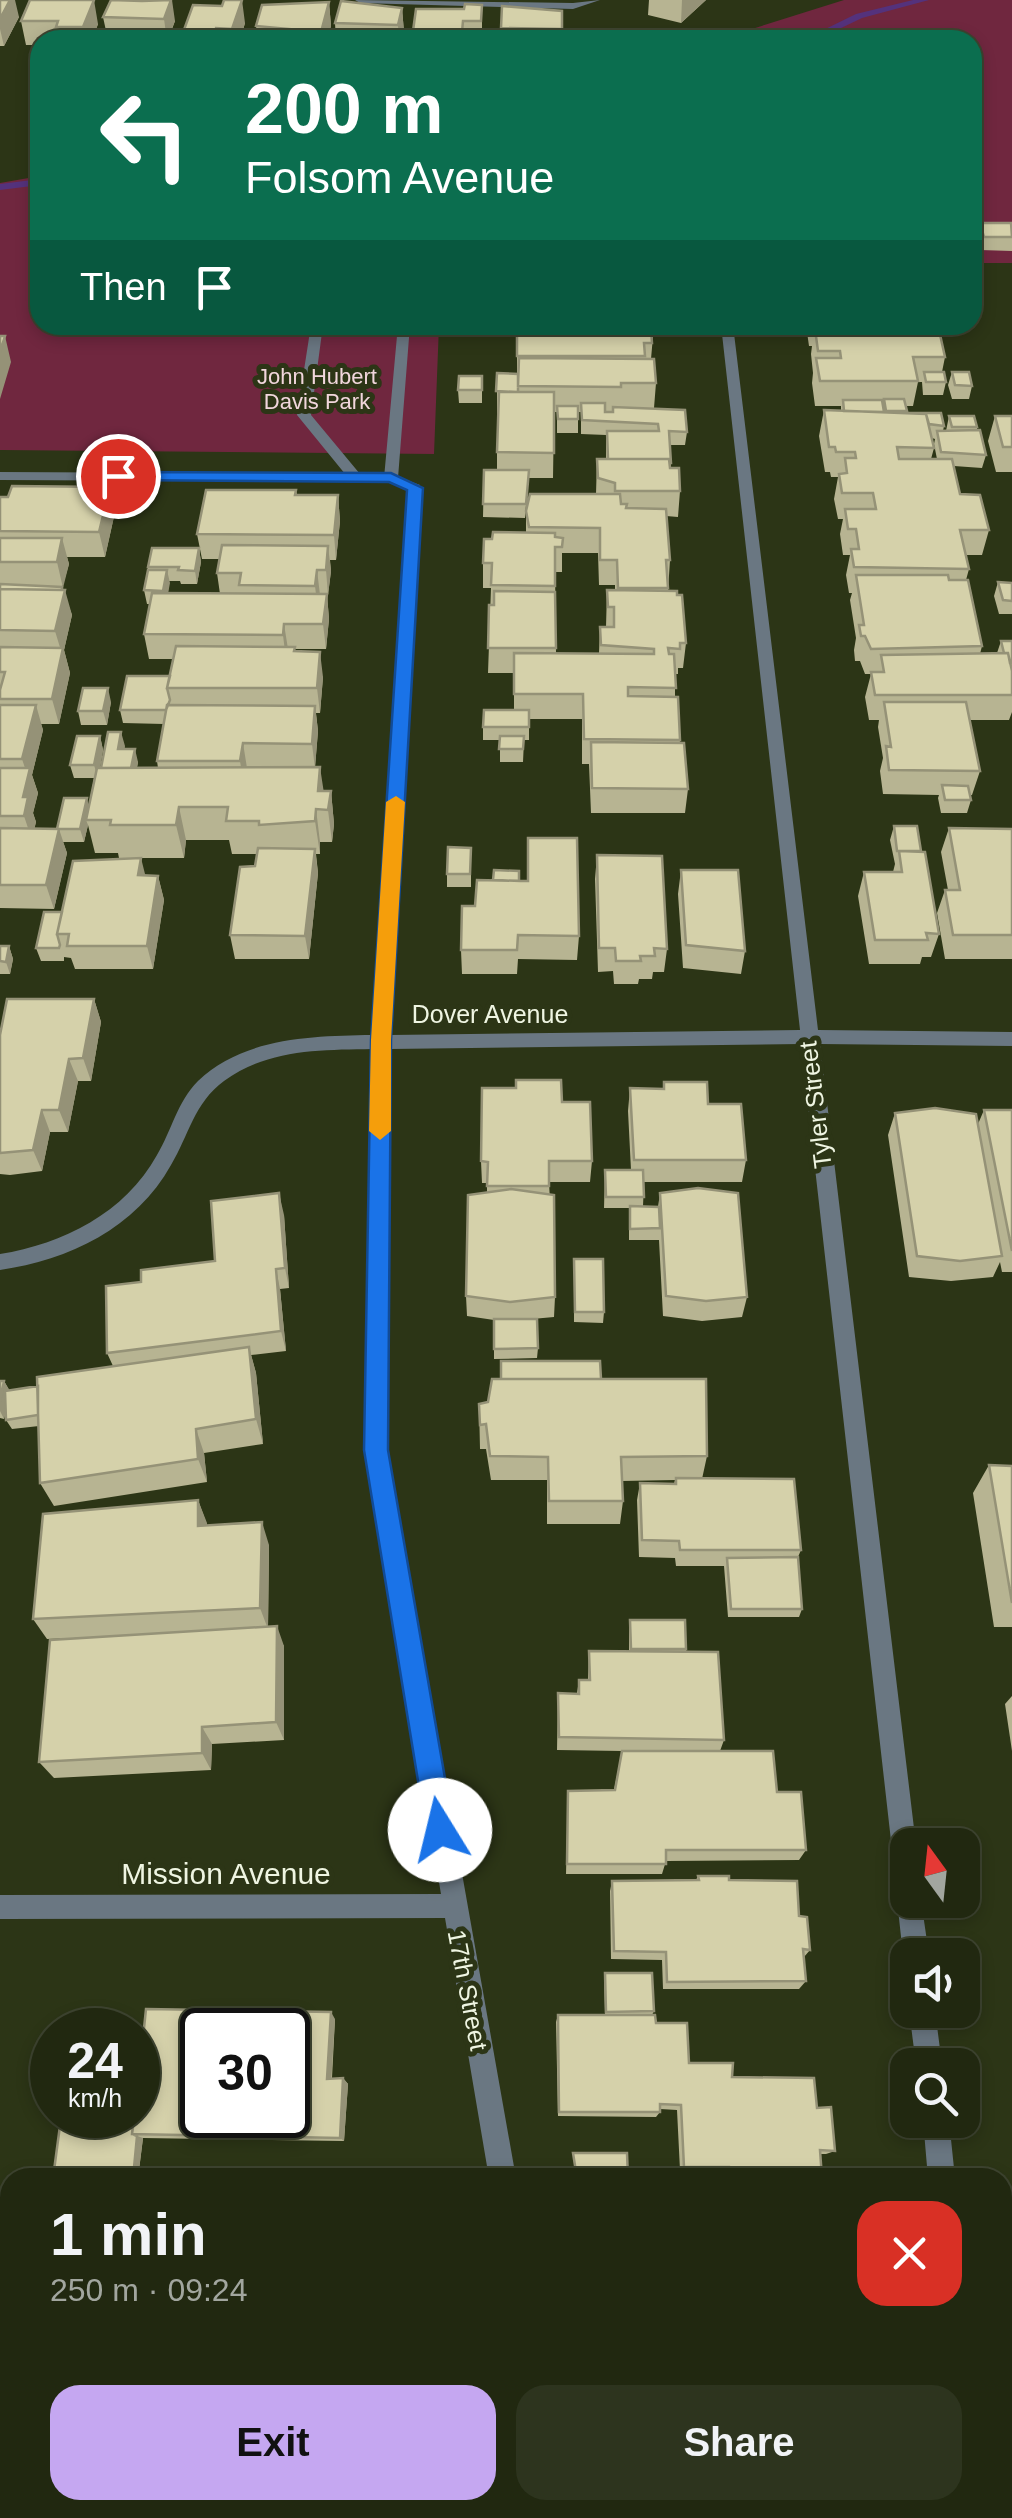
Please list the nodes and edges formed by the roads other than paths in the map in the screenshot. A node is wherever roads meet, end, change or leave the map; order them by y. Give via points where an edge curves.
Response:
1 (360, 0) edge
2 (595, 0) edge
3 (315, 335) edge
4 (403, 335) edge
5 (728, 335) edge
6 (0, 476) edge
7 (355, 477) junction
8 (391, 478) junction
9 (806, 1037) junction
10 (381, 1040) junction
11 (1012, 1040) edge
12 (0, 1262) edge
13 (901, 1828) edge
14 (453, 1906) junction
15 (0, 1907) edge
16 (938, 2138) edge
17 (501, 2168) edge
18 (941, 2168) edge

1 - 2 street via 573,6
3 - 7 street via 304,415
4 - 8 street
5 - 9 street, Tyler Street
6 - 7 street
7 - 8 street
8 - 10 street, 17th Street via 415,488
9 - 10 street, Dover Avenue
9 - 11 street, Dover Avenue
9 - 13 street, Tyler Street
10 - 12 street, Dover Avenue via 301,1043 242,1061 204,1086 180,1120 165,1160 132,1203 76,1242
10 - 14 street, 17th Street via 376,1450
14 - 15 street, Mission Avenue
14 - 17 street, 17th Street
16 - 18 street

